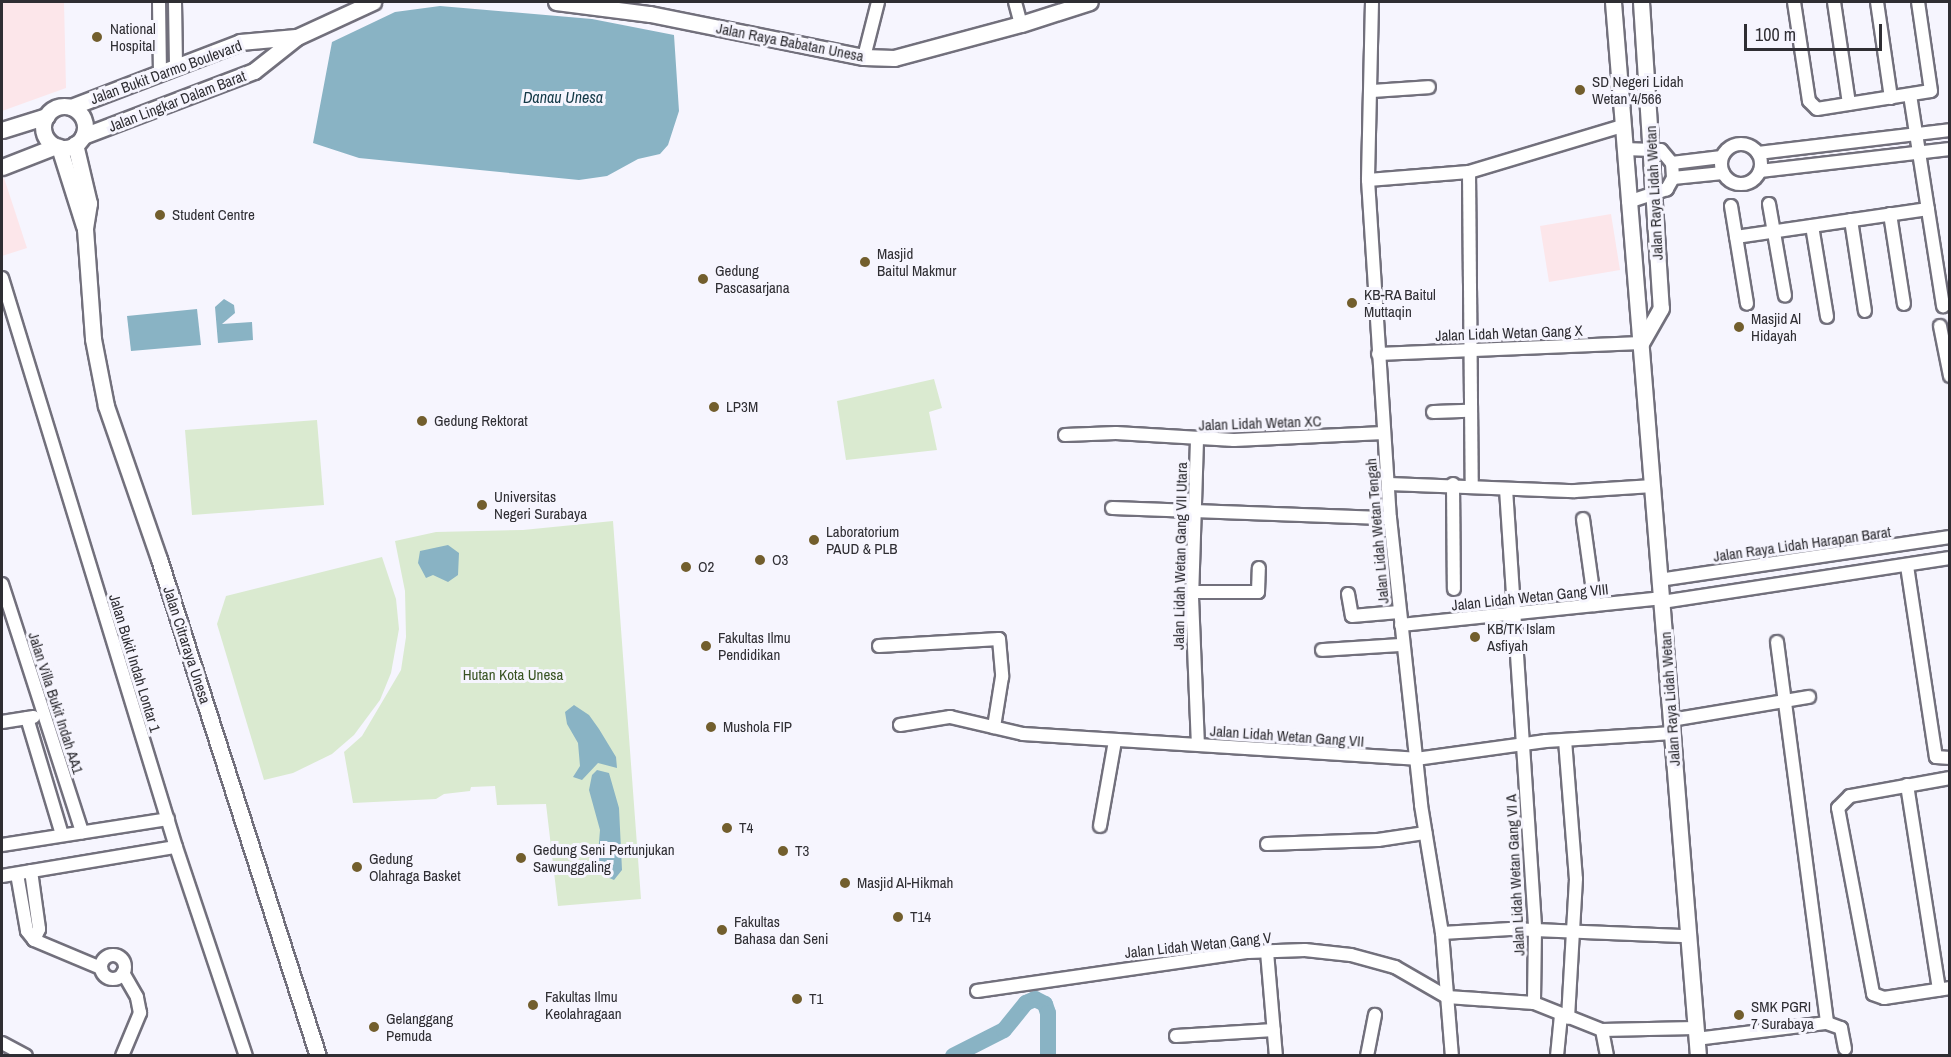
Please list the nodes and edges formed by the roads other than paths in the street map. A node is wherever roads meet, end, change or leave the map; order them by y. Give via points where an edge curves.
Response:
1 (159, 2) edge
2 (175, 2) edge
3 (373, 2) edge
4 (556, 2) edge
5 (878, 2) edge
6 (1015, 2) edge
7 (1090, 2) edge
8 (1372, 2) edge
9 (1613, 2) edge
10 (1641, 2) edge
11 (1794, 2) edge
12 (1834, 2) edge
13 (1877, 2) edge
14 (1918, 2) edge
15 (1022, 24) junction
16 (297, 37) junction
17 (240, 42) junction
18 (864, 57) junction
19 (176, 66) junction
20 (254, 70) junction
21 (160, 72) junction
22 (1429, 87) dead end
23 (1371, 91) junction
24 (1910, 95) junction
25 (1891, 98) junction
26 (1849, 104) junction
27 (77, 105) junction
28 (47, 116) junction
29 (1622, 126) junction
30 (2, 130) edge
31 (1950, 130) edge
32 (1917, 135) junction
33 (83, 138) junction
34 (58, 146) junction
35 (1652, 148) junction
36 (1624, 149) junction
37 (1950, 149) edge
38 (1758, 153) junction
39 (1920, 153) junction
40 (1722, 157) junction
41 (1672, 163) junction
42 (2, 167) edge
43 (1760, 171) junction
44 (1469, 172) junction
45 (1723, 173) junction
46 (1673, 178) junction
47 (1368, 180) junction
48 (1654, 196) junction
49 (1628, 202) junction
50 (1769, 204) dead end
51 (1731, 206) dead end
52 (1928, 209) junction
53 (1890, 214) junction
54 (1851, 220) junction
55 (1812, 226) junction
56 (86, 229) junction
57 (1774, 231) junction
58 (1736, 237) junction
59 (2, 278) edge
60 (1785, 296) dead end
61 (1747, 304) dead end
62 (1904, 304) dead end
63 (1943, 306) dead end
64 (1865, 311) dead end
65 (1827, 317) dead end
66 (1940, 326) dead end
67 (1641, 343) junction
68 (1470, 348) junction
69 (1378, 354) junction
70 (1950, 376) edge
71 (1469, 411) junction
72 (1432, 412) dead end
73 (1384, 433) junction
74 (1065, 435) dead end
75 (1197, 440) junction
76 (1389, 484) junction
77 (1453, 484) junction
78 (1472, 486) junction
79 (1653, 486) junction
80 (1506, 489) junction
81 (1112, 508) dead end
82 (1197, 512) junction
83 (1390, 518) junction
84 (1583, 519) dead end
85 (1950, 537) edge
86 (1860, 551) junction
87 (1842, 553) junction
88 (1950, 558) edge
89 (1907, 566) junction
90 (1259, 568) dead end
91 (1864, 572) junction
92 (1846, 574) junction
93 (1690, 576) junction
94 (1659, 580) junction
95 (2, 584) edge
96 (1454, 589) dead end
97 (1192, 592) junction
98 (1348, 594) dead end
99 (1693, 598) junction
100 (1662, 600) junction
101 (1595, 605) junction
102 (1399, 612) junction
103 (1517, 614) junction
104 (1401, 625) junction
105 (1777, 642) dead end
106 (1402, 645) junction
107 (879, 646) dead end
108 (1322, 650) dead end
109 (1809, 697) dead end
110 (1783, 700) junction
111 (44, 715) junction
112 (27, 718) junction
113 (2, 722) edge
114 (900, 725) dead end
115 (1672, 726) junction
116 (994, 728) junction
117 (1565, 740) junction
118 (1115, 741) junction
119 (1198, 744) junction
120 (1523, 746) junction
121 (1416, 759) junction
122 (1950, 759) edge
123 (1950, 778) edge
124 (1906, 785) junction
125 (168, 819) junction
126 (1100, 826) dead end
127 (82, 832) junction
128 (1425, 833) junction
129 (62, 835) junction
130 (2, 844) edge
131 (1267, 844) dead end
132 (176, 847) junction
133 (31, 872) junction
134 (17, 874) junction
135 (2, 876) edge
136 (1535, 929) junction
137 (1442, 933) junction
138 (1576, 933) junction
139 (1688, 936) junction
140 (34, 940) junction
141 (1267, 952) junction
142 (101, 968) junction
143 (123, 973) junction
144 (1944, 989) edge
145 (977, 991) dead end
146 (1447, 997) junction
147 (1534, 1003) junction
148 (1375, 1015) dead end
149 (1565, 1016) junction
150 (1827, 1023) junction
151 (1274, 1030) junction
152 (1602, 1030) junction
153 (1696, 1034) junction
154 (1176, 1036) dead end
155 (2, 1043) edge
156 (1845, 1049) dead end
157 (26, 1056) edge
158 (122, 1056) edge
159 (246, 1056) edge
160 (318, 1056) edge
161 (1276, 1056) edge
162 (1367, 1056) edge
163 (1452, 1056) edge
164 (1557, 1056) edge
165 (1606, 1056) edge
166 (1698, 1056) edge

1 - 21 street
2 - 19 street
3 - 16 main road
4 - 18 main road, Jalan Raya Babatan Unesa via 650,14
5 - 18 street
6 - 15 street
7 - 15 main road, Jalan Raya Babatan Unesa
8 - 23 street, Jalan Lidah Wetan Tengah
9 - 29 main road, Jalan Raya Lidah Wetan
10 - 35 main road, Jalan Raya Lidah Wetan
11 - 26 street via 1812,107
12 - 26 street
13 - 25 street
14 - 24 street via 1931,91
15 - 18 main road, Jalan Raya Babatan Unesa via 894,58
16 - 17 main road, Jalan Bukit Darmo Boulevard
16 - 20 main road, Jalan Lingkar Dalam Barat
17 - 19 main road, Jalan Bukit Darmo Boulevard
17 - 20 main road via 256,51 259,59
19 - 21 main road, Jalan Bukit Darmo Boulevard
20 - 33 main road, Jalan Lingkar Dalam Barat
21 - 27 main road, Jalan Bukit Darmo Boulevard
22 - 23 street
23 - 47 street, Jalan Lidah Wetan Tengah
24 - 25 street
24 - 32 street
25 - 26 street
27 - 28 main road via 60,106
27 - 33 main road
28 - 30 main road
28 - 34 main road via 45,133
29 - 36 main road, Jalan Raya Lidah Wetan
29 - 44 street
31 - 32 street
32 - 38 street
32 - 39 street
33 - 34 main road
33 - 56 main road, Jalan Citraraya Unesa via 89,203
34 - 42 main road
34 - 56 main road, Jalan Citraraya Unesa
35 - 36 street
35 - 41 street via 1661,150
35 - 48 main road, Jalan Raya Lidah Wetan
36 - 49 main road, Jalan Raya Lidah Wetan
37 - 39 street
38 - 40 street via 1743,144 1727,150
38 - 43 street
39 - 43 street
39 - 52 street
40 - 41 street
40 - 45 street
41 - 46 street
43 - 45 street via 1743,184
44 - 47 street
44 - 68 street
45 - 46 street
46 - 48 street via 1667,189
47 - 69 street, Jalan Lidah Wetan Tengah
48 - 49 street
48 - 67 main road, Jalan Raya Lidah Wetan via 1661,308
49 - 67 main road, Jalan Raya Lidah Wetan
50 - 57 street
51 - 58 street
52 - 53 street
52 - 63 street
53 - 54 street
53 - 62 street
54 - 55 street
54 - 64 street
55 - 57 street
55 - 65 street
56 - 160 main road, Jalan Citraraya Unesa via 95,360 106,406
57 - 58 street
57 - 60 street
58 - 61 street
59 - 125 street, Jalan Bukit Indah Lontar 1
66 - 70 street
67 - 68 street, Jalan Lidah Wetan Gang X
67 - 79 main road, Jalan Raya Lidah Wetan
68 - 69 street, Jalan Lidah Wetan Gang X
68 - 71 street
69 - 73 street, Jalan Lidah Wetan Tengah
71 - 72 street
71 - 78 street
73 - 75 street, Jalan Lidah Wetan XC
73 - 76 street, Jalan Lidah Wetan Tengah
74 - 75 street, Jalan Lidah Wetan XC via 1116,433
75 - 82 street, Jalan Lidah Wetan Gang VII Utara
76 - 77 street
76 - 83 street, Jalan Lidah Wetan Tengah
77 - 78 street
77 - 96 street
78 - 80 street
79 - 80 street via 1575,491
79 - 94 main road, Jalan Raya Lidah Wetan
80 - 103 street, Jalan Lidah Wetan Gang VI A
81 - 82 street
82 - 83 street
82 - 97 street, Jalan Lidah Wetan Gang VII Utara
83 - 102 street, Jalan Lidah Wetan Tengah
84 - 101 street
85 - 86 street, Jalan Raya Lidah Harapan Barat
86 - 87 street, Jalan Raya Lidah Harapan Barat
86 - 91 street
87 - 92 street
87 - 93 street, Jalan Raya Lidah Harapan Barat
88 - 89 street
89 - 91 street
89 - 122 street via 1936,757
90 - 97 street via 1258,592
91 - 92 street
92 - 99 street
93 - 94 street, Jalan Raya Lidah Harapan Barat
93 - 99 street
94 - 100 main road, Jalan Raya Lidah Wetan
95 - 111 street, Jalan Villa Bukit Indah AA1
97 - 119 street, Jalan Lidah Wetan Gang VII Utara
98 - 102 street via 1352,616
99 - 100 street
100 - 101 street, Jalan Lidah Wetan Gang VIII
100 - 115 main road, Jalan Raya Lidah Wetan
101 - 103 street, Jalan Lidah Wetan Gang VIII
102 - 104 street, Jalan Lidah Wetan Tengah
103 - 104 street, Jalan Lidah Wetan Gang VIII
103 - 120 street, Jalan Lidah Wetan Gang VI A
104 - 106 street, Jalan Lidah Wetan Tengah
105 - 110 street
106 - 108 street
106 - 121 street, Jalan Lidah Wetan Tengah
107 - 116 street via 999,639 1002,677
109 - 110 street, Jalan Lidah Wetan Gang VII
110 - 115 street, Jalan Lidah Wetan Gang VII
110 - 150 street
111 - 112 street
111 - 127 street, Jalan Villa Bukit Indah AA1
112 - 113 street
112 - 129 street
114 - 116 street, Jalan Lidah Wetan Gang VII via 950,717
115 - 117 street, Jalan Lidah Wetan Gang VII
115 - 139 main road, Jalan Raya Lidah Wetan
116 - 118 street, Jalan Lidah Wetan Gang VII
117 - 120 street, Jalan Lidah Wetan Gang VII
117 - 138 street via 1576,879
118 - 119 street, Jalan Lidah Wetan Gang VII
118 - 126 street
119 - 121 street, Jalan Lidah Wetan Gang VII
120 - 121 street, Jalan Lidah Wetan Gang VII
120 - 136 street, Jalan Lidah Wetan Gang VI A
121 - 128 street, Jalan Lidah Wetan Tengah
123 - 124 street
124 - 144 street
124 - 144 street via 1850,796 1838,808 1873,994 1884,999
125 - 127 street
125 - 132 street, Jalan Bukit Indah Lontar 1
127 - 129 street
128 - 131 street via 1378,840
128 - 137 street, Jalan Lidah Wetan Tengah
129 - 130 street
132 - 133 street
132 - 159 street, Jalan Bukit Indah Lontar 1
133 - 134 street
133 - 140 street via 39,929
134 - 135 street
134 - 140 street via 27,931
136 - 137 street
136 - 138 street
136 - 147 street, Jalan Lidah Wetan Gang VI A
137 - 146 street, Jalan Lidah Wetan Tengah
138 - 139 street
138 - 149 street
139 - 153 main road, Jalan Raya Lidah Wetan
140 - 142 street
141 - 145 street, Jalan Lidah Wetan Gang V via 1159,963
141 - 146 street, Jalan Lidah Wetan Gang V via 1351,955 1395,967
141 - 151 street
142 - 143 street via 110,978
142 - 143 street via 105,958 117,956 123,961
143 - 158 street via 140,1013
146 - 147 street, Jalan Lidah Wetan Gang V
146 - 163 street, Jalan Lidah Wetan Tengah
147 - 149 street, Jalan Lidah Wetan Gang V
148 - 162 street
149 - 152 street, Jalan Lidah Wetan Gang V
149 - 164 street
150 - 153 street, Jalan Lidah Wetan Gang V
150 - 156 street via 1841,1028
151 - 154 street
151 - 161 street
152 - 153 street, Jalan Lidah Wetan Gang V
152 - 165 street
153 - 166 main road, Jalan Raya Lidah Wetan
155 - 157 street

